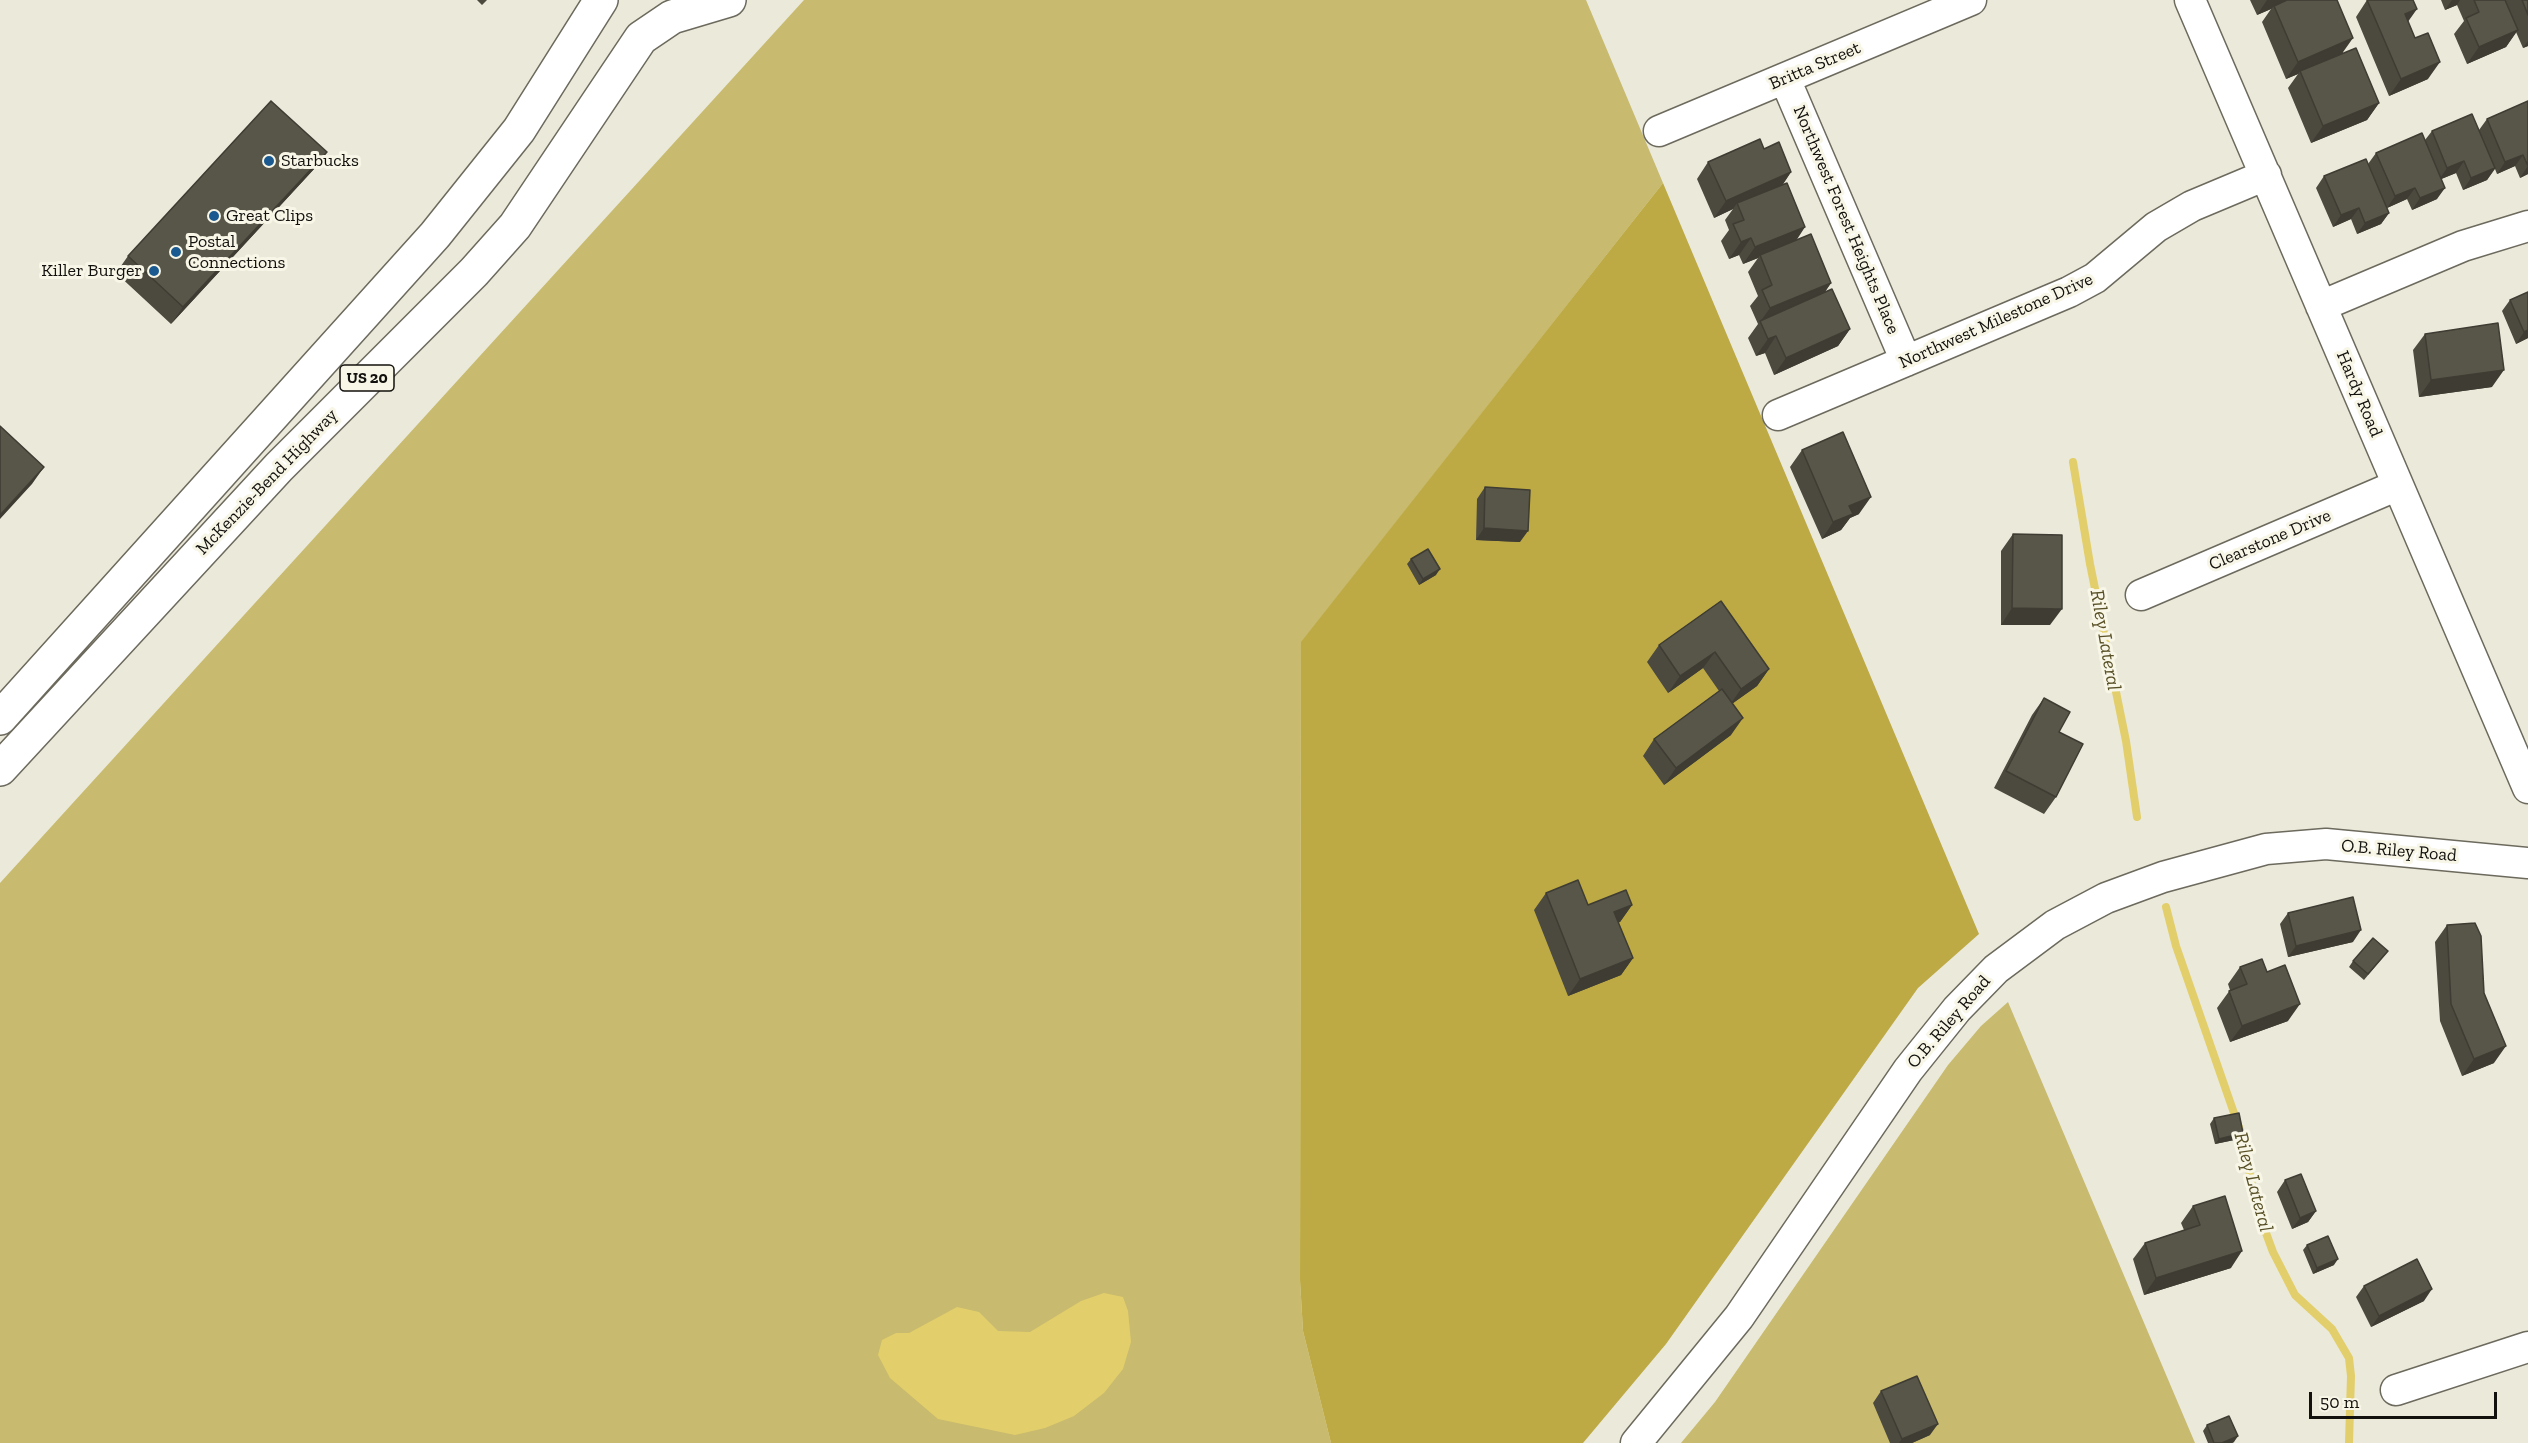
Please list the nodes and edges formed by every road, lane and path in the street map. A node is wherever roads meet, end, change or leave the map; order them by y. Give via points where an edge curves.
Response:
1 (601, 0) edge
2 (729, 0) edge
3 (1971, 0) edge
4 (2190, 0) edge
5 (1785, 79) junction
6 (1659, 131) dead end
7 (2266, 175) junction
8 (2528, 226) edge
9 (2321, 306) junction
10 (1906, 361) junction
11 (1778, 416) dead end
12 (2398, 485) junction
13 (2141, 595) dead end
14 (0, 718) edge
15 (0, 769) edge
16 (2528, 788) edge
17 (2528, 863) edge
18 (2528, 1347) edge
19 (2396, 1390) dead end
20 (1636, 1443) edge

1 - 14 highway, McKenzie-Bend Highway / US 20 via 519,130 435,235
2 - 15 highway, McKenzie-Bend Highway / US 20 via 672,17 641,38 515,226 474,273 279,467
3 - 5 street, Britta Street
4 - 7 street, Hardy Road
5 - 6 street, Britta Street
5 - 10 street, Northwest Forest Heights Place
7 - 9 street, Hardy Road
7 - 10 street, Northwest Milestone Drive via 2192,206 2156,227 2096,278 2078,288
8 - 9 street via 2463,246
9 - 12 street, Hardy Road
10 - 11 street, Northwest Milestone Drive
12 - 13 street, Clearstone Drive
12 - 16 street, Hardy Road
17 - 20 street, O.B. Riley Road via 2326,844 2266,849 2163,877 2106,898 2055,925 1996,969 1957,1009 1908,1070 1739,1317
18 - 19 street

